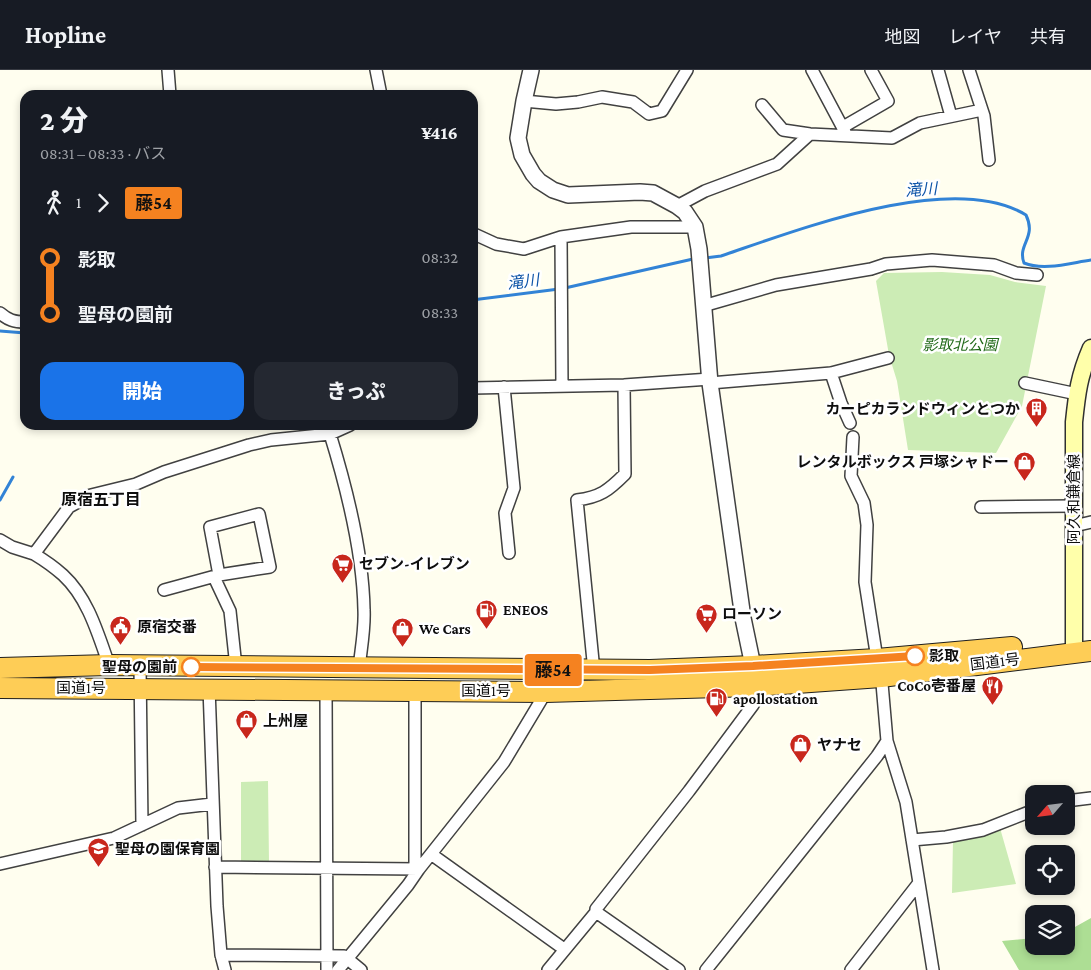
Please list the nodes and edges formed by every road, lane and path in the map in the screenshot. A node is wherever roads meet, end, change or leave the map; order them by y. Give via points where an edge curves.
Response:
1 (168, 70) edge
2 (376, 70) edge
3 (531, 70) edge
4 (687, 70) edge
5 (812, 70) edge
6 (871, 70) edge
7 (938, 70) edge
8 (969, 70) edge
9 (170, 90) edge
10 (380, 90) edge
11 (524, 101) junction
12 (762, 105) dead end
13 (982, 110) junction
14 (951, 116) junction
15 (845, 131) junction
16 (810, 134) junction
17 (989, 160) dead end
18 (677, 206) junction
19 (695, 227) junction
20 (478, 236) edge
21 (561, 237) junction
22 (1037, 275) dead end
23 (703, 306) junction
24 (0, 313) edge
25 (20, 322) edge
26 (1091, 348) edge
27 (888, 358) dead end
28 (832, 373) junction
29 (710, 381) junction
30 (1025, 382) dead end
31 (624, 384) junction
32 (562, 386) junction
33 (504, 387) junction
34 (478, 388) edge
35 (1077, 394) junction
36 (850, 423) dead end
37 (300, 430) edge
38 (339, 430) edge
39 (330, 434) junction
40 (300, 437) junction
41 (853, 437) dead end
42 (1074, 506) junction
43 (981, 507) dead end
44 (1091, 522) edge
45 (1074, 526) junction
46 (0, 540) edge
47 (509, 553) dead end
48 (34, 554) junction
49 (216, 576) junction
50 (164, 590) dead end
51 (1083, 647) edge
52 (109, 665) junction
53 (879, 665) junction
54 (140, 666) junction
55 (236, 667) junction
56 (359, 668) junction
57 (594, 670) junction
58 (3, 678) edge
59 (757, 679) junction
60 (140, 688) junction
61 (209, 688) junction
62 (326, 689) junction
63 (415, 691) junction
64 (546, 692) junction
65 (887, 741) junction
66 (1091, 798) edge
67 (1075, 800) edge
68 (212, 804) junction
69 (1025, 814) edge
70 (142, 825) junction
71 (912, 840) junction
72 (432, 854) junction
73 (0, 864) edge
74 (215, 867) junction
75 (326, 868) junction
76 (417, 868) junction
77 (918, 884) junction
78 (596, 912) junction
79 (564, 949) junction
80 (221, 955) junction
81 (326, 956) junction
82 (348, 960) junction
83 (710, 966) edge
84 (225, 970) edge
85 (327, 970) edge
86 (338, 970) edge
87 (361, 970) edge
88 (548, 970) edge
89 (679, 970) edge
90 (723, 970) edge
91 (851, 970) edge
92 (933, 970) edge

1 - 9 street
2 - 10 street
3 - 11 street
4 - 11 street via 662,111 655,113 649,114 633,102 602,97 556,104
5 - 15 street
6 - 15 street via 888,101
7 - 14 street
8 - 13 street
11 - 18 street via 519,146 533,174 546,186 576,196 653,193
12 - 16 street via 784,130
13 - 14 street
13 - 17 street
14 - 15 street via 920,123 892,138
15 - 16 street
16 - 18 street via 777,164 705,191
18 - 19 street
19 - 21 street via 631,227
19 - 23 street
20 - 21 street via 496,244 524,249
21 - 32 street
22 - 23 street via 1016,273 994,265 932,260 886,264 776,285
23 - 29 street
24 - 25 street via 7,319
26 - 35 main road, 阿久和鎌倉線
27 - 28 street
28 - 29 street
28 - 36 street
29 - 31 street
29 - 59 street via 743,618
30 - 35 street
31 - 32 street
31 - 57 street via 625,474 605,492 577,500
32 - 33 street
33 - 34 street
33 - 47 street via 514,488 505,513
35 - 42 main road, 阿久和鎌倉線
37 - 40 street
38 - 39 street
39 - 40 street
39 - 56 street via 343,477 361,575 364,611
40 - 48 street via 250,445 136,484 90,495 69,506
41 - 53 street via 851,476 864,503 867,525 865,582
42 - 43 street
42 - 45 main road, 阿久和鎌倉線
44 - 45 street
45 - 51 main road, 阿久和鎌倉線
46 - 48 street
48 - 52 street via 72,584 88,609
49 - 49 street via 270,567 259,514 210,527
49 - 50 street
49 - 55 street via 230,611
51 - 53 highway, 国道1号
52 - 54 highway, 国道1号
52 - 58 highway, 国道1号
53 - 59 highway, 国道1号
53 - 65 street
54 - 55 highway, 国道1号
54 - 60 street
55 - 56 highway, 国道1号
56 - 57 highway, 国道1号
57 - 59 highway, 国道1号
58 - 60 highway, 国道1号
59 - 64 highway, 国道1号
59 - 78 street via 753,705
60 - 61 highway, 国道1号
60 - 70 street
61 - 62 highway, 国道1号
61 - 68 street
62 - 63 highway, 国道1号
62 - 75 street
63 - 64 highway, 国道1号
63 - 76 street
64 - 72 street via 504,762
65 - 71 street via 906,802
65 - 83 street
66 - 67 street
68 - 70 street via 178,808
68 - 74 street
69 - 71 street via 983,830
70 - 73 street via 114,838
71 - 77 street
72 - 76 street
72 - 79 street
74 - 75 street
74 - 80 street
75 - 76 street
75 - 81 street
76 - 82 street via 408,885
77 - 91 street
77 - 92 street
78 - 79 street
78 - 89 street
79 - 88 street
80 - 81 street
80 - 84 street
81 - 82 street via 344,956
81 - 85 street
82 - 86 street
82 - 87 street
83 - 90 street

